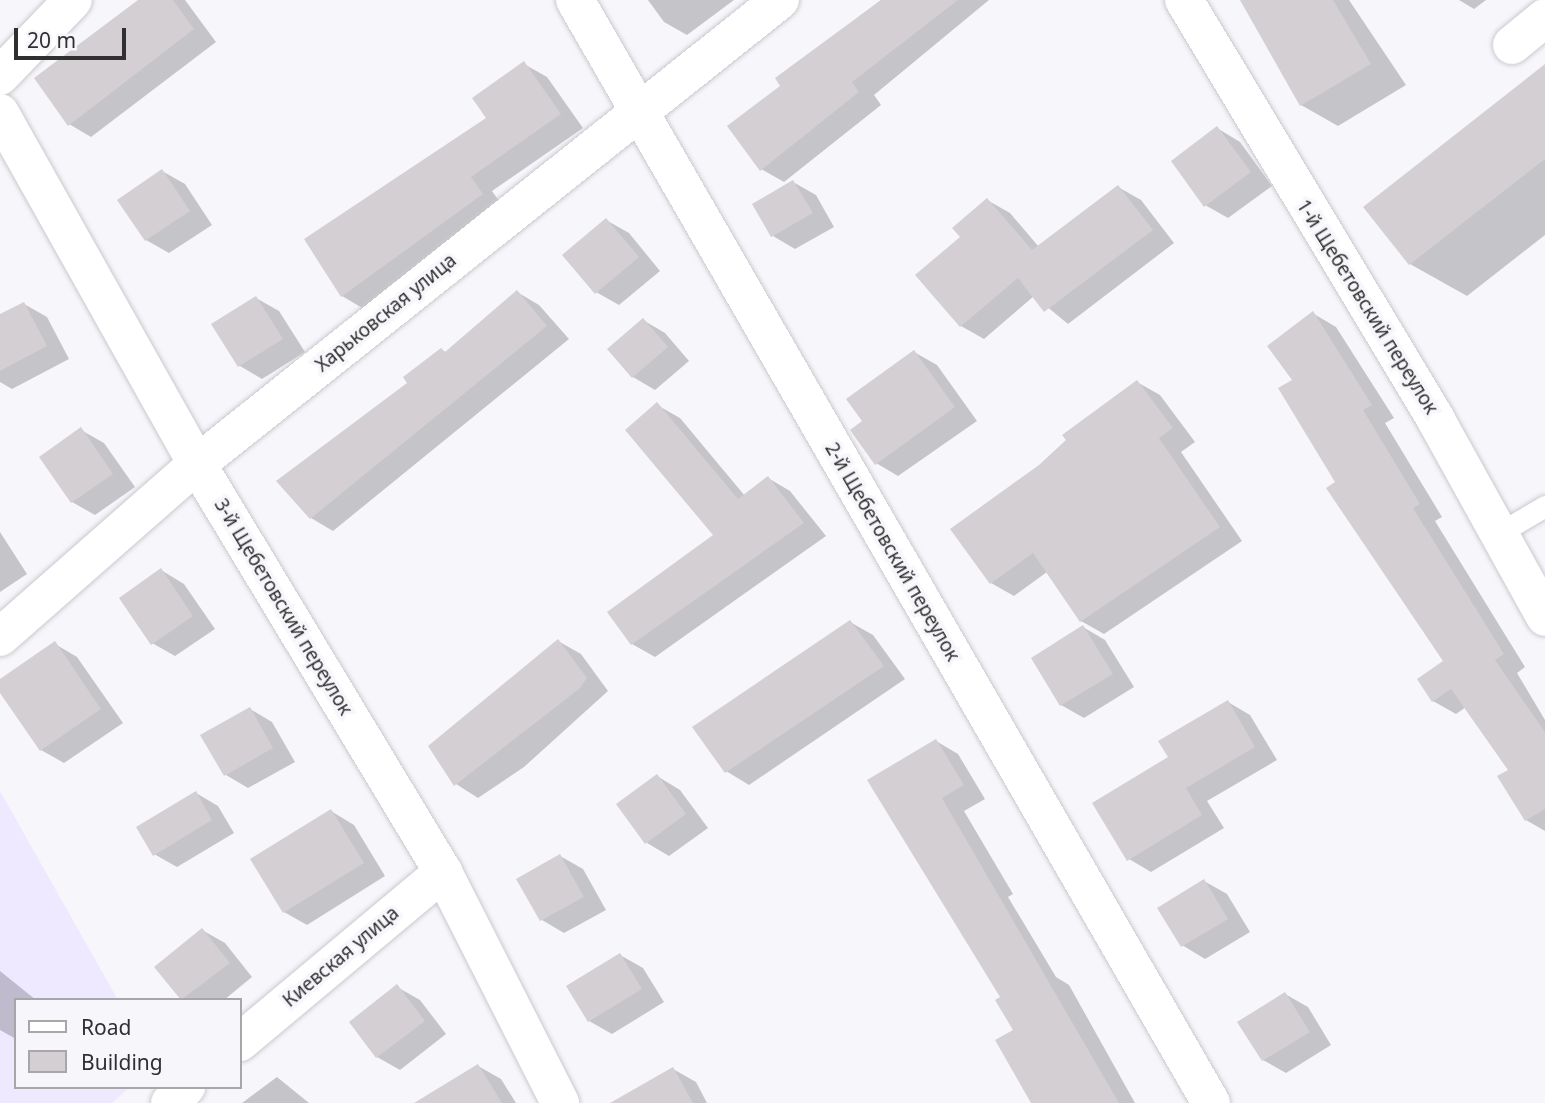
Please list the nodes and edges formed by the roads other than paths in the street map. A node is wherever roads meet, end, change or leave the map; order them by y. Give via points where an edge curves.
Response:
1 (73, 0) edge
2 (575, 0) edge
3 (780, 0) edge
4 (1184, 0) edge
5 (1545, 18) edge
6 (1512, 46) dead end
7 (0, 76) edge
8 (640, 110) junction
9 (0, 113) edge
10 (197, 464) junction
11 (1545, 506) edge
12 (1496, 535) junction
13 (1545, 617) edge
14 (0, 637) edge
15 (443, 872) junction
16 (242, 1040) edge
17 (184, 1089) edge
18 (170, 1103) edge
19 (560, 1103) edge
20 (1211, 1103) edge

1 - 7 street
2 - 8 street, 2-й Щебетовский переулок
3 - 8 street, Харьковская улица
4 - 12 street, 1-й Щебетовский переулок via 1436,420
5 - 6 street
8 - 10 street, Харьковская улица
8 - 20 street, 2-й Щебетовский переулок
9 - 10 street, 3-й Щебетовский переулок
10 - 14 street, Харьковская улица
10 - 15 street, 3-й Щебетовский переулок
11 - 12 lane
12 - 13 street, 1-й Щебетовский переулок
15 - 16 street, Киевская улица
15 - 19 street, 3-й Щебетовский переулок
17 - 18 street

